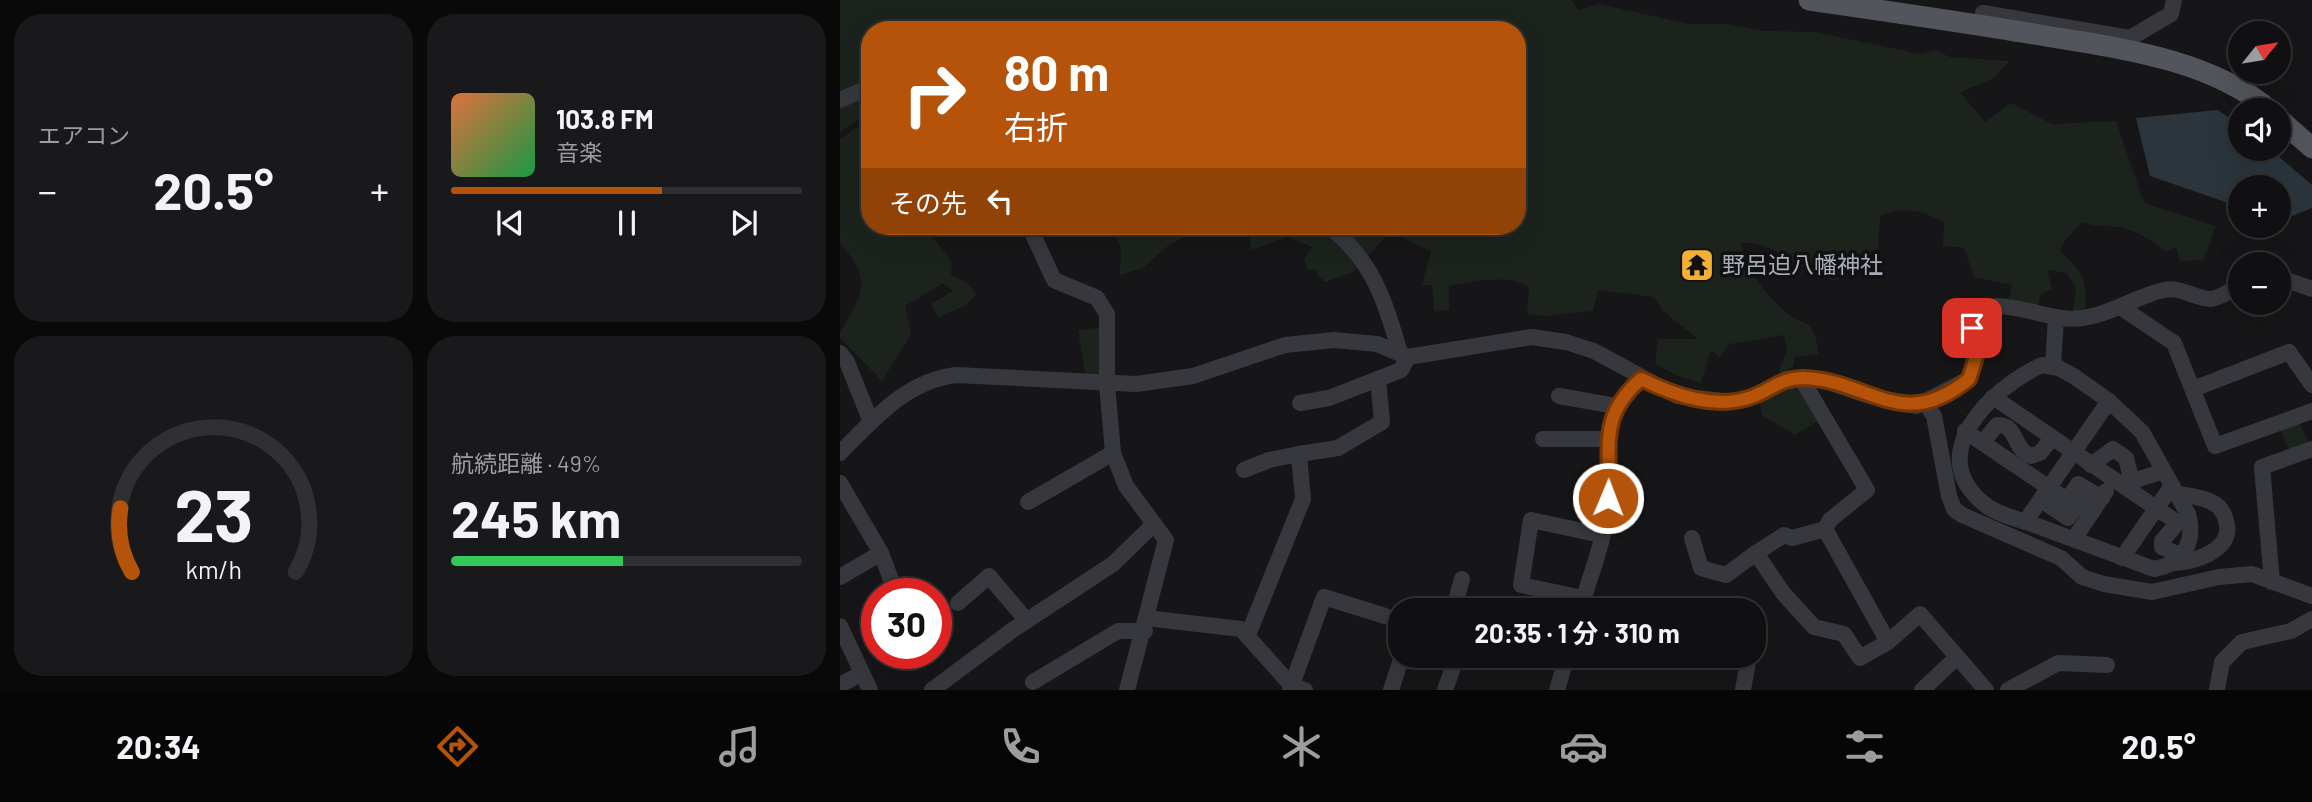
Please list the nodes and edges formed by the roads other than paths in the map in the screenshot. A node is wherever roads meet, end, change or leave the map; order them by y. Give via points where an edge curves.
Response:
1 (1809, 0) edge
2 (2174, 0) edge
3 (1982, 12) edge
4 (861, 91) edge
5 (2252, 98) edge
6 (840, 100) edge
7 (2291, 129) edge
8 (2312, 148) edge
9 (1033, 235) edge
10 (1340, 235) edge
11 (2291, 282) edge
12 (2312, 289) edge
13 (2228, 291) edge
14 (2122, 308) junction
15 (2056, 317) junction
16 (840, 353) edge
17 (1404, 355) junction
18 (2053, 367) junction
19 (1801, 378) junction
20 (1378, 379) junction
21 (1641, 379) junction
22 (1107, 384) junction
23 (2312, 385) edge
24 (2193, 389) junction
25 (1559, 396) dead end
26 (1993, 397) junction
27 (2109, 401) junction
28 (1925, 403) junction
29 (1300, 404) dead end
30 (1616, 406) junction
31 (2312, 411) edge
32 (871, 422) junction
33 (1965, 431) junction
34 (2052, 438) junction
35 (1543, 439) dead end
36 (1608, 439) junction
37 (1983, 442) junction
38 (2312, 449) edge
39 (840, 453) edge
40 (1113, 453) junction
41 (2073, 453) junction
42 (1299, 454) junction
43 (2091, 466) junction
44 (1244, 470) dead end
45 (2164, 471) junction
46 (2113, 481) junction
47 (840, 483) edge
48 (2173, 490) junction
49 (2045, 494) junction
50 (1028, 502) dead end
51 (2097, 504) junction
52 (2154, 509) junction
53 (2025, 522) junction
54 (1154, 524) junction
55 (1825, 529) junction
56 (1601, 535) junction
57 (1692, 538) dead end
58 (2074, 540) junction
59 (881, 552) junction
60 (1756, 553) junction
61 (2122, 558) junction
62 (2178, 559) junction
63 (840, 577) edge
64 (891, 578) edge
65 (1462, 579) dead end
66 (2272, 582) junction
67 (2312, 596) edge
68 (1457, 598) edge
69 (1562, 598) edge
70 (1583, 598) edge
71 (958, 603) dead end
72 (1385, 616) dead end
73 (2312, 620) edge
74 (1027, 621) junction
75 (1145, 624) junction
76 (840, 626) edge
77 (1248, 635) junction
78 (1888, 642) junction
79 (1956, 658) junction
80 (2107, 665) dead end
81 (1398, 668) edge
82 (1453, 668) edge
83 (1563, 668) edge
84 (1747, 668) edge
85 (862, 673) junction
86 (1033, 682) dead end
87 (955, 684) edge
88 (840, 685) edge
89 (1296, 688) edge
90 (2217, 689) edge
91 (870, 690) edge
92 (932, 690) edge
93 (1127, 690) edge
94 (1391, 690) edge
95 (1445, 690) edge
96 (1557, 690) edge
97 (1743, 690) edge
98 (1922, 690) edge
99 (1986, 690) edge
100 (2008, 690) edge

1 - 3 main road
2 - 3 street via 2171,14 2130,38
3 - 5 main road via 2166,60 2233,85
4 - 6 street
7 - 8 main road
9 - 22 street via 1055,280 1097,298 1107,314
10 - 17 street via 1379,285
11 - 12 street
13 - 14 street via 2214,299 2168,289
14 - 15 street via 2082,319
14 - 24 street via 2174,343
15 - 18 street
15 - 28 street via 2000,306 1979,312 1972,328 1976,357 1969,379
16 - 32 street via 848,362
17 - 20 street via 1401,370
17 - 21 street via 1531,337 1594,351
17 - 22 street via 1377,344 1334,340 1285,345 1193,376
18 - 26 street via 2042,365 2015,377
18 - 27 street
19 - 21 street via 1786,379 1733,402 1677,396
19 - 28 street via 1819,379 1897,403
19 - 55 street via 1867,490
20 - 29 street
20 - 42 street via 1382,422 1338,448
21 - 30 street
22 - 32 street via 956,375 932,378 911,388
22 - 40 street
23 - 24 street via 2290,352
24 - 31 street via 2215,446
25 - 30 street
26 - 33 street
26 - 34 street
27 - 41 street
27 - 45 street via 2142,432
28 - 66 street via 1937,426 1949,496 1962,515 2060,558 2082,576 2104,584 2151,592 2236,575 2252,574
30 - 36 street
32 - 39 street
33 - 37 street
33 - 53 street via 1961,468 1967,485 1990,508
34 - 37 street via 2040,453 2031,456 2021,450 2012,430 2004,425 1997,425
34 - 41 street
35 - 36 street
36 - 56 street via 1610,475
37 - 49 street
38 - 66 street via 2262,467
40 - 50 street
40 - 54 street via 1126,486
41 - 43 street
41 - 49 street
42 - 44 street
42 - 77 street via 1303,499
43 - 45 street via 2113,449 2126,458 2131,478
43 - 46 street
45 - 48 street
46 - 51 street
46 - 52 street
47 - 59 street
48 - 52 street
48 - 62 street via 2192,528
48 - 62 street via 2216,503 2225,514 2228,532 2222,545 2206,554 2189,562
49 - 51 street via 2068,518 2080,502
49 - 53 street
51 - 58 street
52 - 61 street
52 - 62 street via 2175,521 2162,547
53 - 58 street
54 - 74 street via 1112,564
54 - 75 street via 1166,540
55 - 60 street via 1792,538 1784,535
55 - 78 street
56 - 69 street via 1531,520 1521,585
56 - 70 street
57 - 60 street via 1701,568 1726,575
58 - 61 street
59 - 63 street
59 - 64 street
60 - 78 street via 1814,628 1844,634 1860,658
61 - 62 street via 2154,569
65 - 68 street
66 - 67 street
71 - 74 street via 989,576
72 - 89 street via 1324,597
73 - 90 street via 2291,631 2242,642 2222,662
74 - 87 street
75 - 77 street via 1241,629
75 - 86 street via 1118,631
75 - 93 street
76 - 85 street
77 - 89 street
78 - 79 street via 1920,614
79 - 98 street
79 - 99 street
80 - 100 street via 2058,663
81 - 94 street
82 - 95 street
83 - 96 street
84 - 97 street
85 - 88 street
85 - 91 street
87 - 92 street

